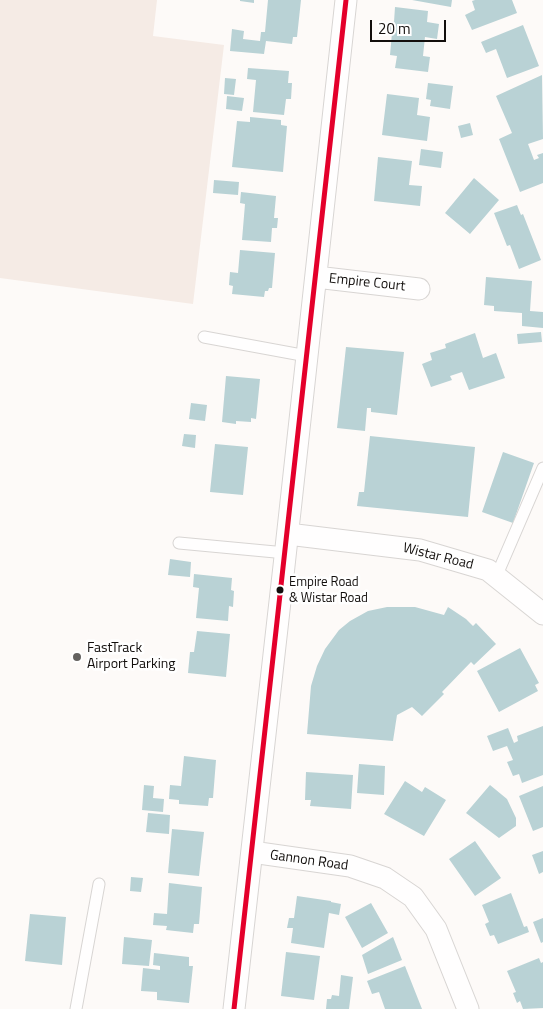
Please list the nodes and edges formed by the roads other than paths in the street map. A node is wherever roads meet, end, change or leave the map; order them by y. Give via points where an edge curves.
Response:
1 (346, 0) edge
2 (316, 277) junction
3 (419, 289) dead end
4 (204, 336) dead end
5 (307, 356) junction
6 (543, 468) edge
7 (287, 543) junction
8 (179, 544) dead end
9 (496, 577) junction
10 (543, 614) edge
11 (252, 852) junction
12 (99, 884) dead end
13 (76, 1009) edge
14 (234, 1009) edge
15 (468, 1009) edge

1 - 2 street
2 - 3 street, Empire Court
2 - 5 street
4 - 5 lane
5 - 7 street
6 - 9 lane
7 - 8 lane
7 - 9 street, Wistar Road via 420,550 488,570
7 - 11 street
9 - 10 street, Wistar Road
11 - 14 street
11 - 15 street, Gannon Road via 350,866 385,878 413,898 436,928
12 - 13 lane

